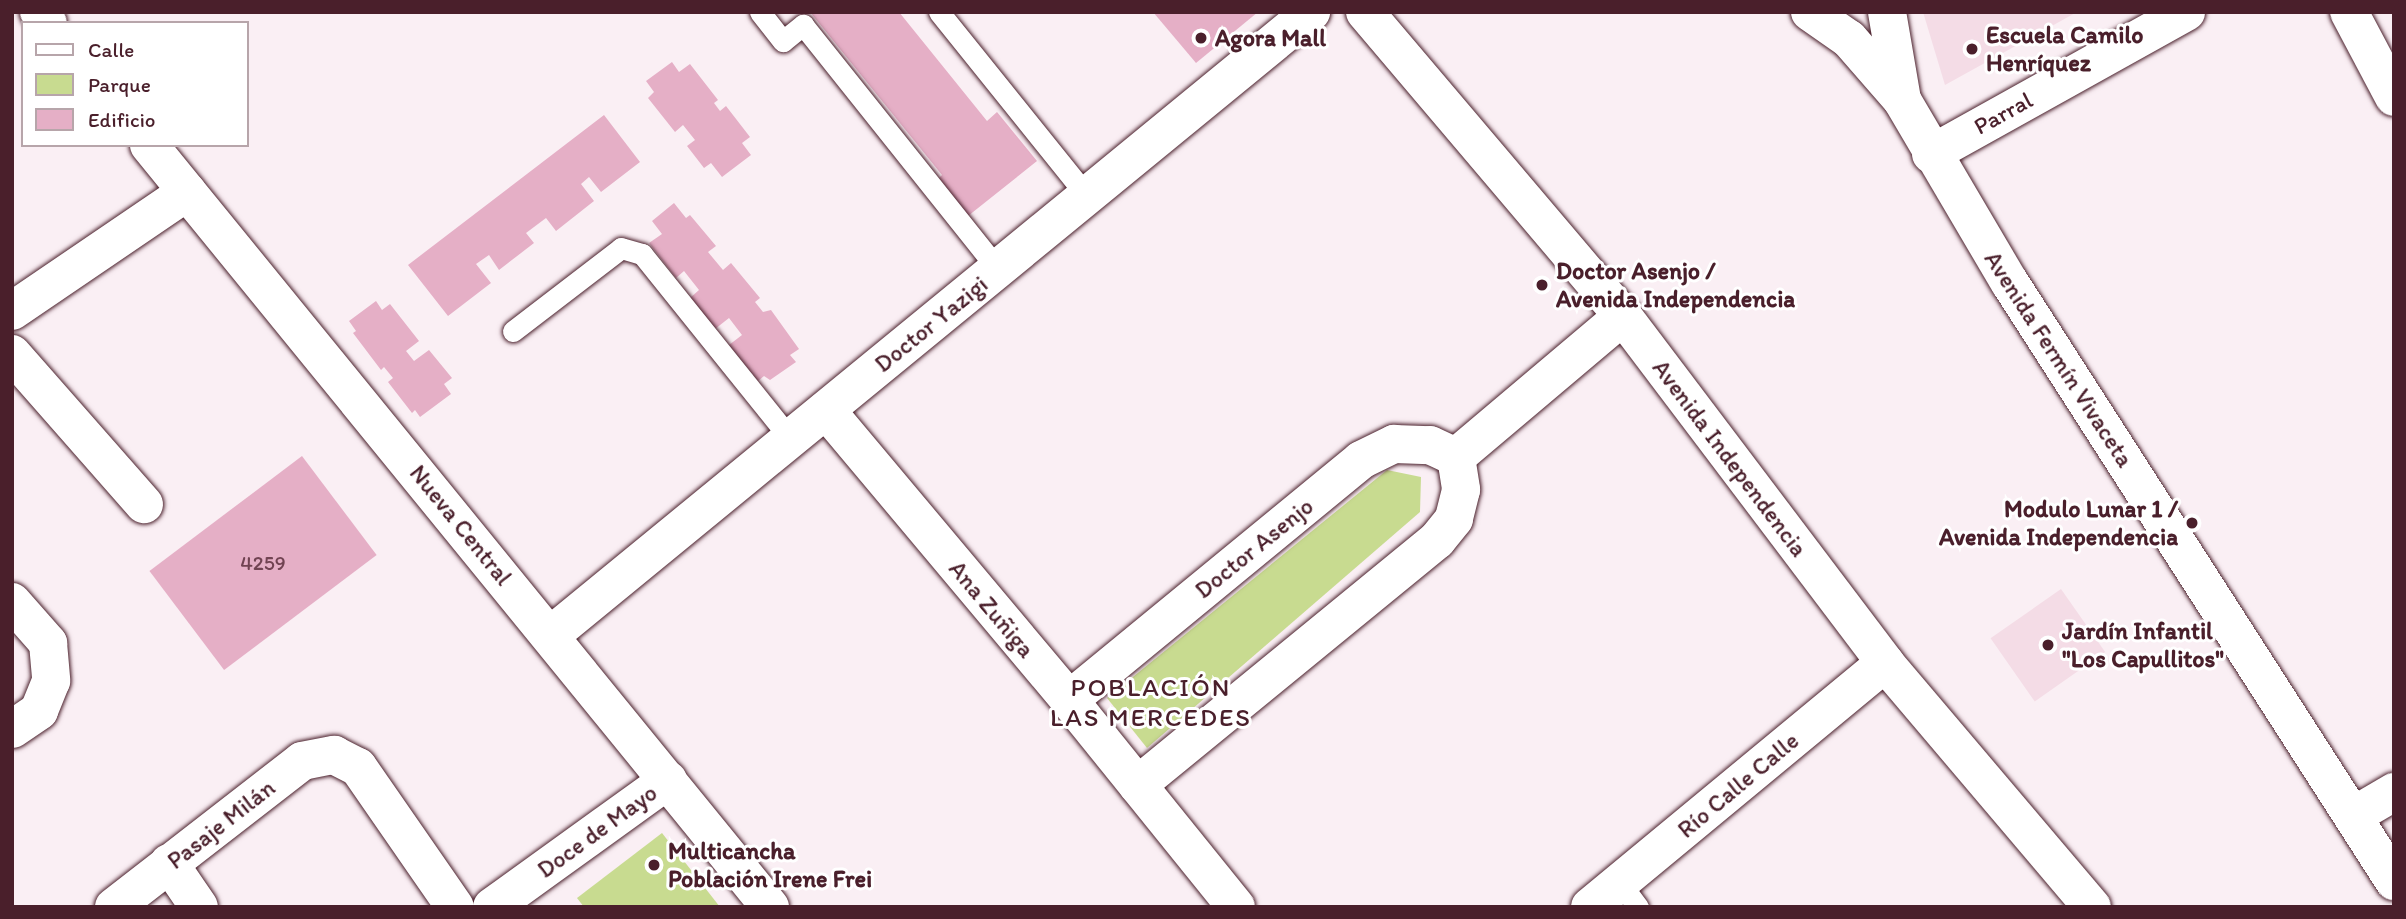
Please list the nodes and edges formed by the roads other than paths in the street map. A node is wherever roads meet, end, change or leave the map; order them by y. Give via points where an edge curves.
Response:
1 (760, 12) edge
2 (940, 12) edge
3 (1311, 12) edge
4 (1365, 12) edge
5 (1810, 12) edge
6 (1887, 12) edge
7 (2186, 12) edge
8 (2348, 12) edge
9 (2394, 97) edge
10 (1902, 100) junction
11 (151, 147) edge
12 (1931, 154) junction
13 (187, 192) junction
14 (1087, 196) junction
15 (998, 269) junction
16 (12, 311) edge
17 (1623, 316) junction
18 (513, 331) dead end
19 (12, 354) edge
20 (826, 410) junction
21 (791, 439) junction
22 (1456, 457) junction
23 (144, 504) dead end
24 (12, 602) edge
25 (551, 635) junction
26 (1885, 663) junction
27 (1069, 700) junction
28 (12, 729) edge
29 (668, 780) junction
30 (1138, 785) junction
31 (2394, 792) edge
32 (2353, 816) junction
33 (169, 863) junction
34 (2394, 881) edge
35 (1629, 895) edge
36 (114, 907) edge
37 (199, 907) edge
38 (455, 907) edge
39 (492, 907) edge
40 (770, 907) edge
41 (1236, 907) edge
42 (1590, 907) edge
43 (2092, 907) edge

1 - 15 lane via 783,41 803,25
2 - 14 lane
3 - 14 street, Doctor Yazigi
4 - 17 street, Avenida Independencia
5 - 10 street via 1849,39
6 - 10 street
7 - 12 street, Parral
8 - 9 street
10 - 12 street
11 - 13 street, Nueva Central
12 - 32 street, Avenida Fermín Vivaceta
13 - 16 street
13 - 25 street, Nueva Central
14 - 15 street, Doctor Yazigi
15 - 20 street, Doctor Yazigi
17 - 22 street
17 - 26 street, Avenida Independencia
18 - 21 lane via 621,248 642,254
19 - 23 street
20 - 21 street, Doctor Yazigi
20 - 27 street, Ana Zuñiga
21 - 25 street, Doctor Yazigi
22 - 27 street, Doctor Asenjo via 1430,445 1394,444 1361,460
22 - 30 street via 1461,490 1454,519 1437,540
24 - 28 street via 48,643 51,681 39,711
25 - 29 street, Nueva Central
26 - 35 street, Río Calle Calle
26 - 43 street, Avenida Independencia
27 - 30 street, Ana Zuñiga
29 - 39 street, Doce de Mayo
29 - 40 street, Nueva Central
30 - 41 street, Ana Zuñiga
31 - 32 street
32 - 34 street, Avenida Fermín Vivaceta
33 - 36 street, Pasaje Milán
33 - 37 street
33 - 38 street, Pasaje Milán via 302,761 334,755 358,767
35 - 42 street, Río Calle Calle

